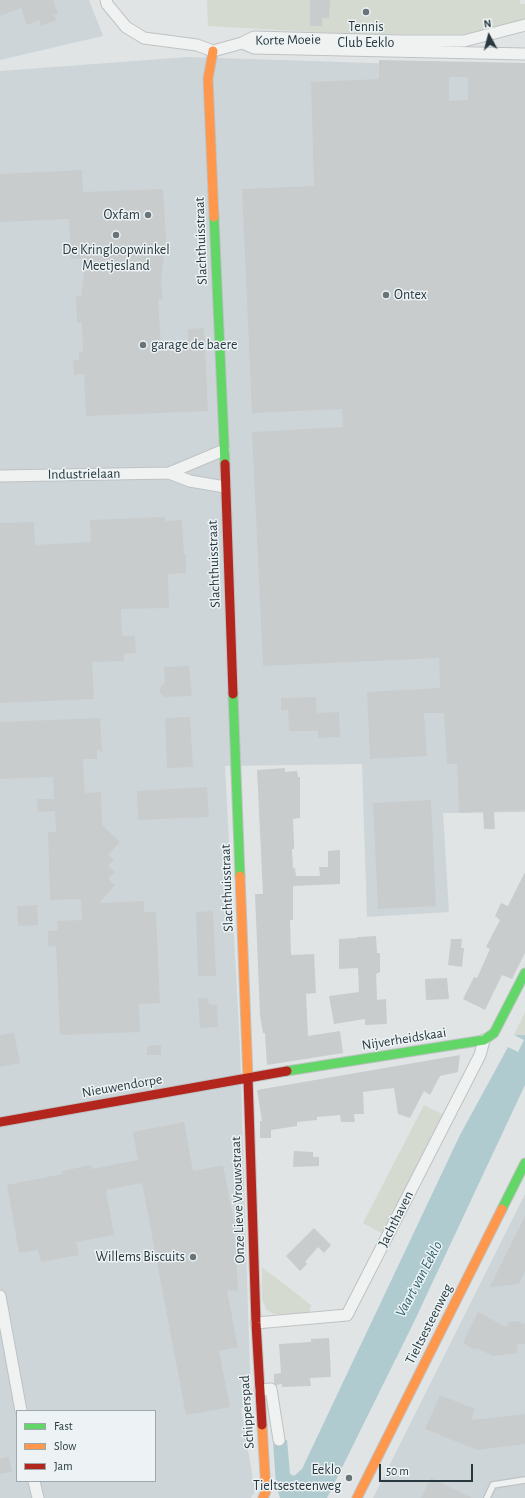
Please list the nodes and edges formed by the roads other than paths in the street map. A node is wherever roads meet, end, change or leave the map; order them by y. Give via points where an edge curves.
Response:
1 (106, 0) edge
2 (525, 25) edge
3 (242, 43) junction
4 (213, 51) junction
5 (525, 54) edge
6 (224, 450) junction
7 (169, 473) junction
8 (0, 476) edge
9 (225, 487) junction
10 (525, 973) edge
11 (484, 1040) junction
12 (248, 1077) junction
13 (0, 1122) edge
14 (525, 1163) edge
15 (0, 1296) edge
16 (256, 1323) junction
17 (260, 1390) junction
18 (21, 1410) edge
19 (279, 1440) dead end
20 (525, 1480) edge
21 (34, 1482) edge
22 (38, 1498) edge
23 (263, 1498) edge
24 (357, 1498) edge
25 (487, 1498) edge

1 - 4 street via 126,27 144,38 197,45
2 - 3 street, Korte Moeie via 459,42 254,37
3 - 4 street, Korte Moeie
3 - 5 street, Korte Moeie via 254,48
4 - 6 street, Slachthuisstraat via 208,79
6 - 7 street, Industrielaan
6 - 9 street, Slachthuisstraat
7 - 8 street, Industrielaan
7 - 9 street, Industrielaan via 190,481
9 - 12 street, Slachthuisstraat
10 - 11 street via 494,1033
11 - 12 street, Nijverheidskaai
11 - 16 street, Jachthaven via 480,1055 347,1315
12 - 13 street, Nieuwendorpe
12 - 16 street, Onze Lieve Vrouwstraat
14 - 24 street, Tieltsesteenweg
15 - 18 street
16 - 17 street, Schipperspad
17 - 19 street via 271,1389
17 - 23 street, Schipperspad via 266,1491
20 - 25 lane via 493,1484
21 - 22 street

